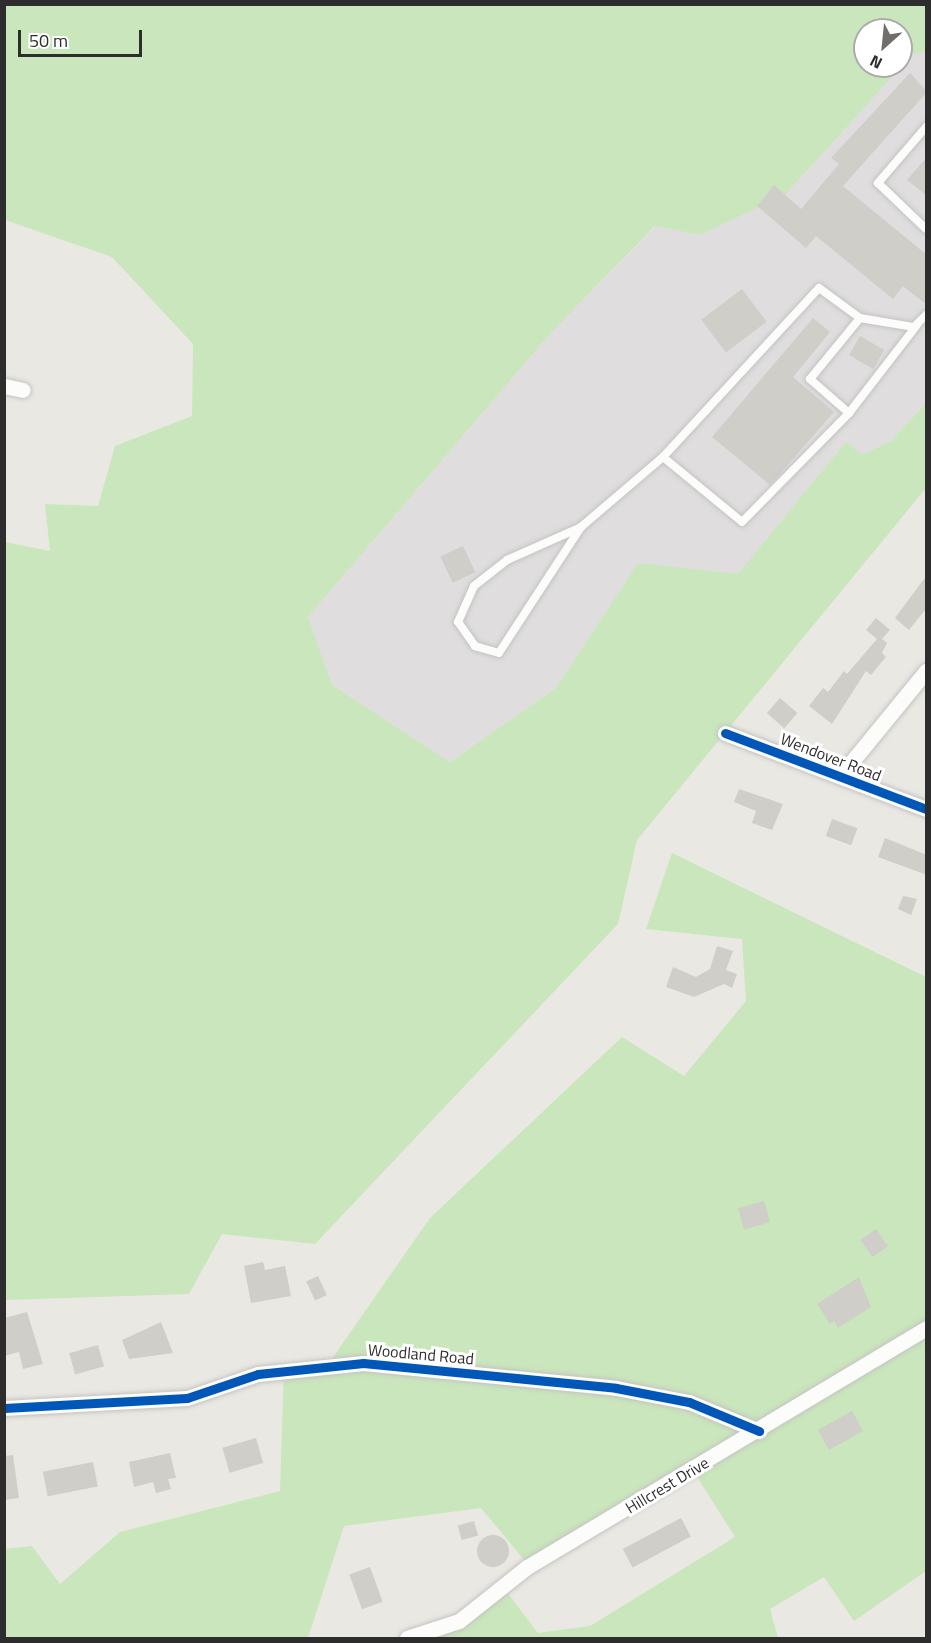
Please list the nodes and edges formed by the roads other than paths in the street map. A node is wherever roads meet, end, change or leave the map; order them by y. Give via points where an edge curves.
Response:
1 (927, 127) edge
2 (927, 229) edge
3 (927, 315) edge
4 (860, 318) junction
5 (918, 323) junction
6 (4, 386) edge
7 (23, 390) dead end
8 (849, 413) junction
9 (663, 457) junction
10 (581, 527) junction
11 (927, 670) edge
12 (725, 733) dead end
13 (840, 776) junction
14 (927, 809) edge
15 (927, 1328) edge
16 (4, 1408) edge
17 (759, 1431) junction
18 (407, 1638) edge

1 - 2 lane via 878,183
3 - 5 lane
4 - 5 lane
4 - 8 lane via 810,379
4 - 9 lane via 819,288
5 - 8 lane
6 - 7 street
8 - 9 lane via 742,522
9 - 10 lane
10 - 10 lane via 507,560 474,586 458,622 475,646 499,653
11 - 13 street
12 - 13 street, Wendover Road
13 - 14 street, Wendover Road
15 - 17 street, Hillcrest Drive
16 - 17 street, Woodland Road via 187,1398 258,1374 363,1363 616,1388 690,1402
17 - 18 street, Hillcrest Drive via 528,1567 459,1621

